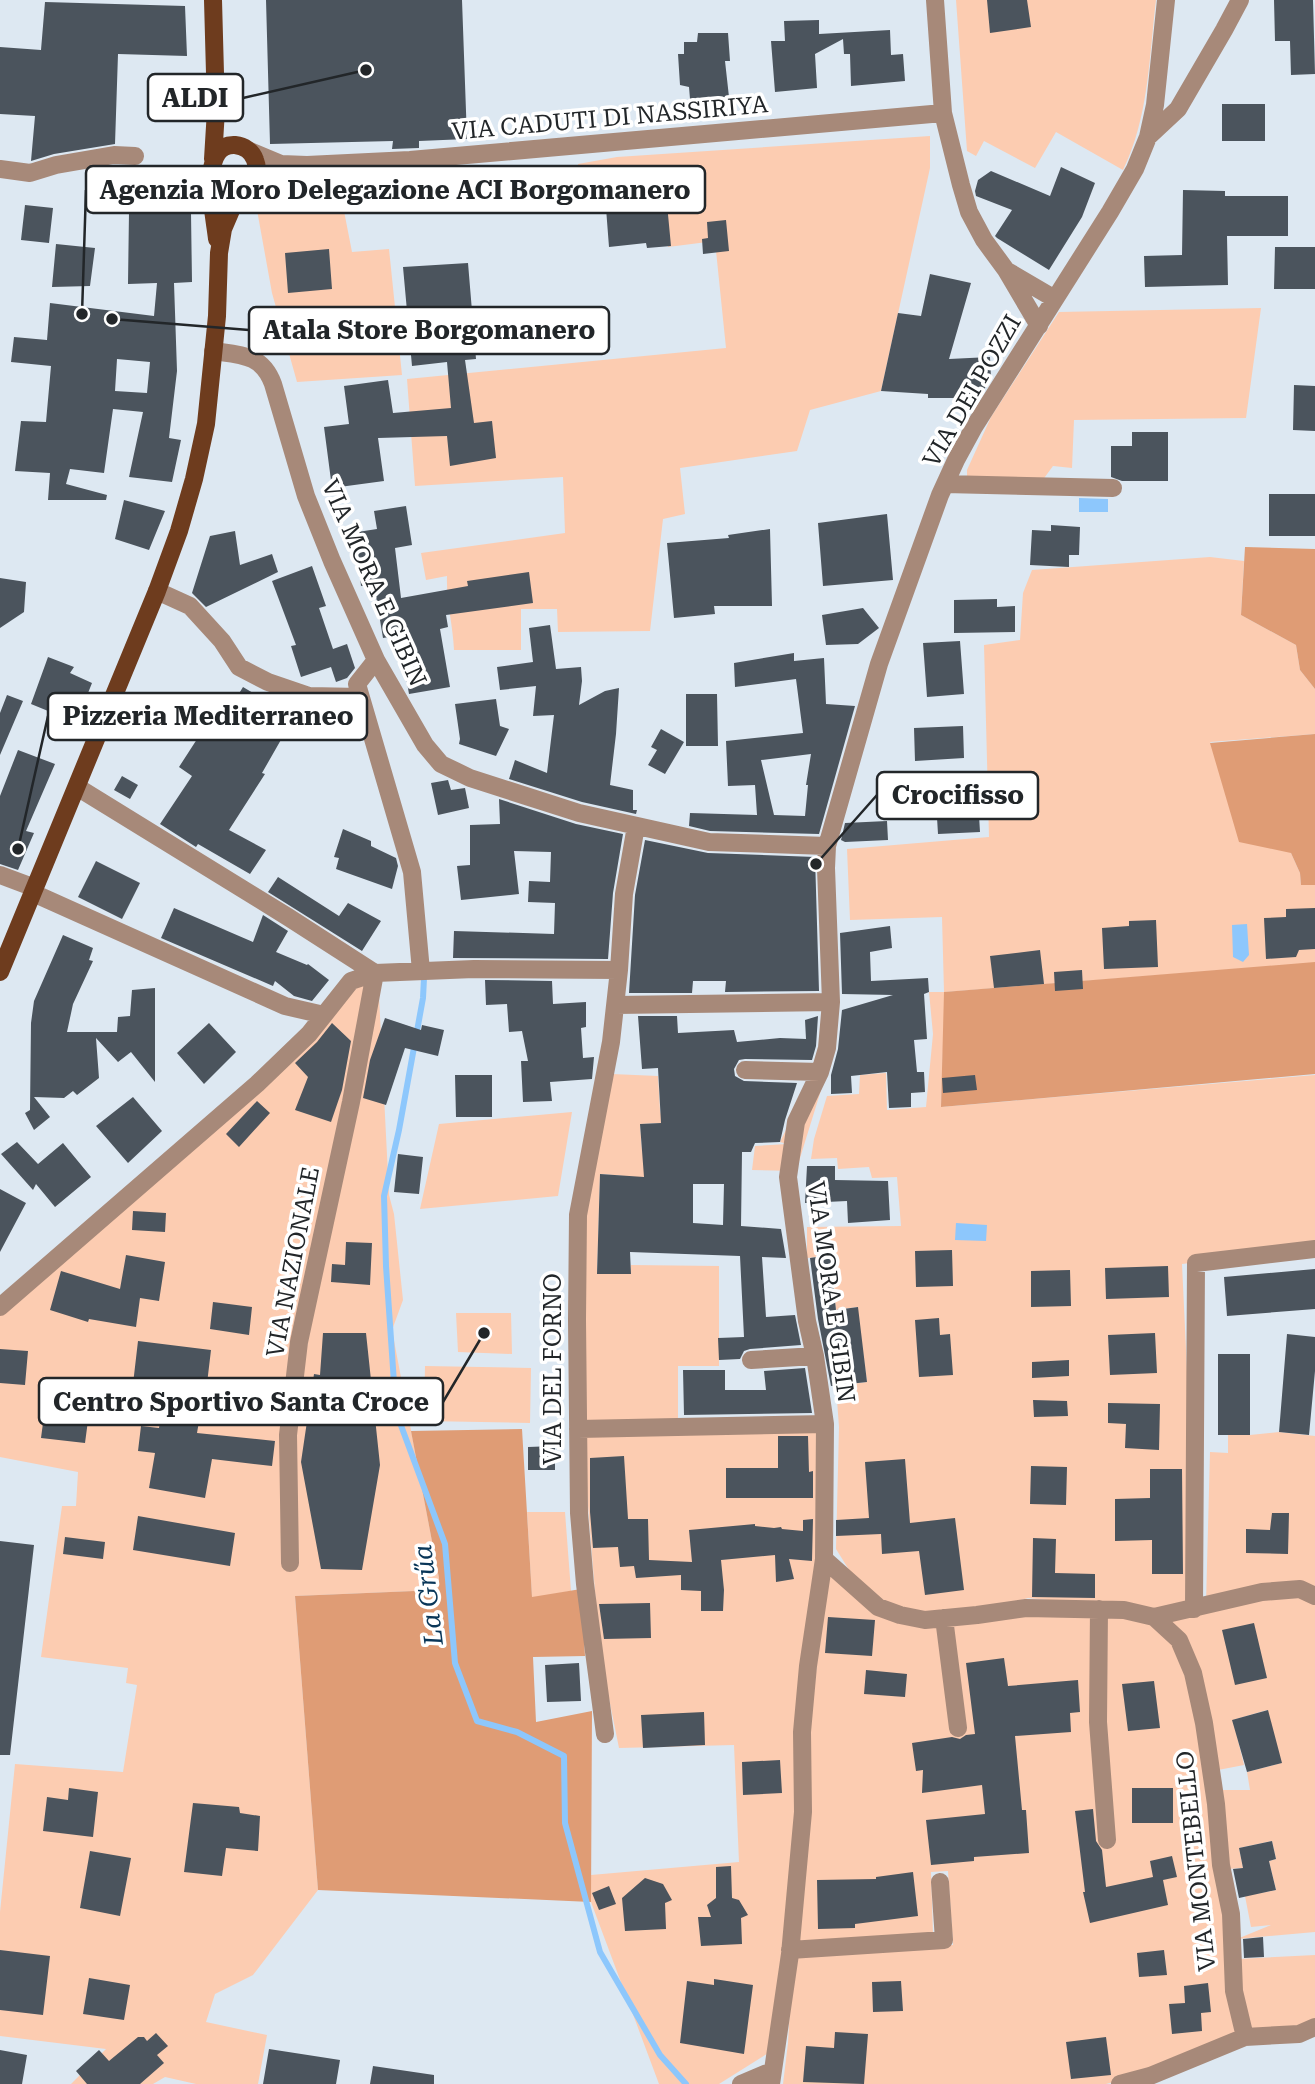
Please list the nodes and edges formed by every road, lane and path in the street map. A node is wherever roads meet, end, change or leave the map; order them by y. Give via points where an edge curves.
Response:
1 (213, 0) edge
2 (935, 0) edge
3 (1166, 0) edge
4 (1240, 0) edge
5 (216, 110) junction
6 (943, 113) junction
7 (1147, 137) junction
8 (247, 149) junction
9 (135, 156) dead end
10 (281, 164) junction
11 (212, 166) junction
12 (0, 169) edge
13 (250, 184) junction
14 (219, 253) junction
15 (1006, 270) junction
16 (1055, 299) junction
17 (1038, 326) junction
18 (213, 351) junction
19 (945, 484) junction
20 (1113, 488) dead end
21 (157, 591) junction
22 (376, 660) junction
23 (360, 697) junction
24 (77, 787) junction
25 (636, 826) junction
26 (827, 846) junction
27 (0, 875) edge
28 (34, 890) junction
29 (619, 970) junction
30 (421, 971) junction
31 (0, 972) edge
32 (375, 973) junction
33 (831, 1002) junction
34 (616, 1005) junction
35 (324, 1015) junction
36 (745, 1070) dead end
37 (820, 1072) junction
38 (1315, 1250) edge
39 (0, 1307) edge
40 (815, 1356) junction
41 (751, 1360) dead end
42 (825, 1424) junction
43 (578, 1429) junction
44 (824, 1559) junction
45 (290, 1563) dead end
46 (1315, 1596) edge
47 (1099, 1609) junction
48 (1194, 1609) junction
49 (1154, 1617) junction
50 (944, 1618) junction
51 (958, 1728) dead end
52 (606, 1734) dead end
53 (1107, 1840) dead end
54 (940, 1882) dead end
55 (790, 1950) junction
56 (1315, 2026) edge
57 (1245, 2036) junction
58 (772, 2078) edge
59 (741, 2084) edge
60 (1120, 2084) edge

1 - 5 main road
2 - 6 street
3 - 7 street via 1155,105
4 - 7 street, VIA DEI POZZI via 1178,109
5 - 8 main road via 231,135
5 - 11 main road
6 - 10 street, VIA CADUTI DI NASSIRIYA via 410,160
6 - 15 street via 969,212
7 - 16 street, VIA DEI POZZI via 1135,169
8 - 10 street, VIA CADUTI DI NASSIRIYA
8 - 11 main road via 229,145 217,153
8 - 13 main road via 257,170
9 - 12 street via 114,155 30,173
10 - 13 street
11 - 13 main road via 219,185 226,189 241,190
11 - 14 main road
13 - 14 main road via 232,208
14 - 18 main road
15 - 16 street
15 - 17 street
16 - 17 street, VIA DEI POZZI
17 - 19 street, VIA DEI POZZI via 974,427
18 - 21 main road via 206,424 194,479
18 - 22 street, VIA MORA E GIBIN via 254,359 270,375 306,496
19 - 20 street
19 - 26 street, VIA DEI POZZI via 879,664
21 - 23 street via 190,606 239,667 309,696
21 - 24 main road
22 - 23 street via 357,684
22 - 25 street, VIA MORA E GIBIN via 441,764 514,793
23 - 30 street via 412,872
24 - 28 main road
24 - 32 street
25 - 26 street, VIA MORA E GIBIN via 709,842
25 - 29 street, VIA DEL FORNO via 624,894
26 - 33 street, VIA MORA E GIBIN
27 - 28 street
28 - 31 main road
28 - 35 street via 285,1006
29 - 30 street
29 - 34 street, VIA DEL FORNO
30 - 32 street
32 - 35 street via 351,981
32 - 45 street, VIA NAZIONALE via 299,1342 288,1435
33 - 34 street
33 - 37 street, VIA MORA E GIBIN
34 - 43 street, VIA DEL FORNO via 578,1215
35 - 39 street via 257,1084
36 - 37 street
37 - 40 street, VIA MORA E GIBIN via 796,1122 788,1177
38 - 48 street via 1196,1263
40 - 41 street
40 - 42 street, VIA MORA E GIBIN
42 - 43 street, VIA MORA E GIBIN
42 - 44 street, VIA MORA E GIBIN
43 - 52 street, VIA DEL FORNO via 585,1584
44 - 50 street via 878,1607 925,1620
44 - 55 street, VIA MORA E GIBIN via 807,1679 803,1812
46 - 48 street via 1300,1589 1262,1592
47 - 49 street
47 - 50 street via 1026,1608
47 - 53 street via 1098,1722
48 - 49 street
49 - 57 street, VIA MONTEBELLO via 1179,1640 1205,1723 1230,1914 1234,1991
50 - 51 street
54 - 55 street via 944,1940
55 - 58 street, VIA MORA E GIBIN
56 - 57 street via 1299,2034
57 - 60 street
58 - 59 street

